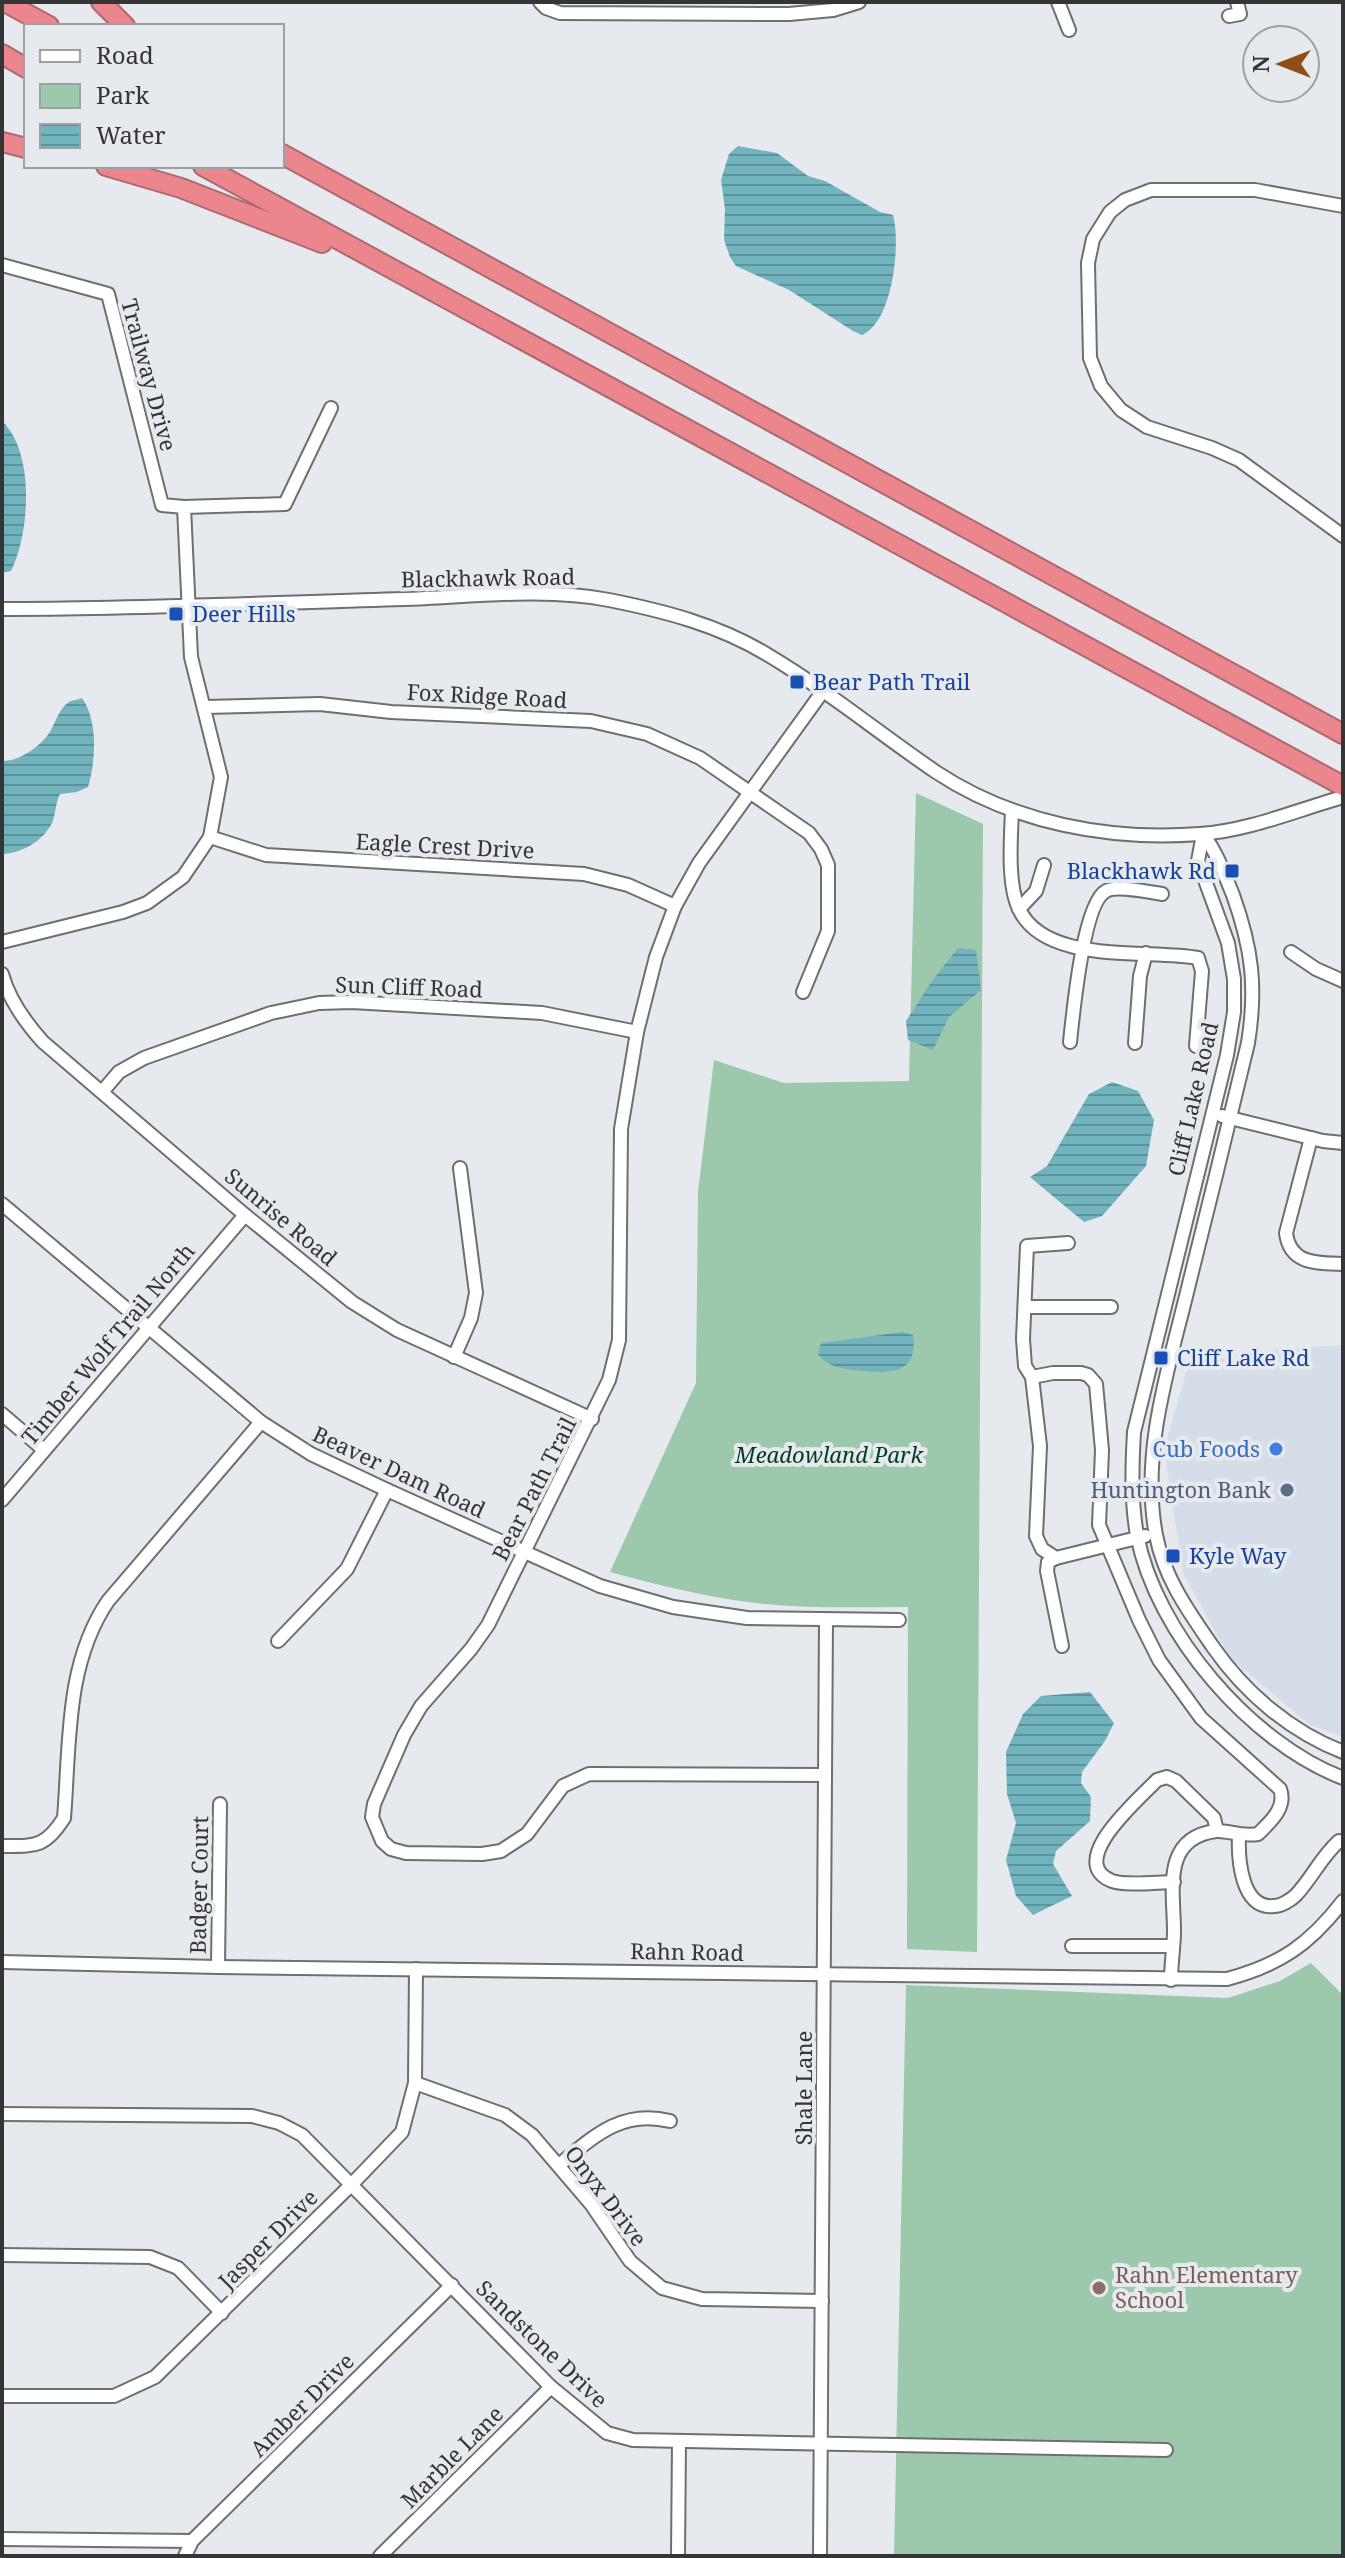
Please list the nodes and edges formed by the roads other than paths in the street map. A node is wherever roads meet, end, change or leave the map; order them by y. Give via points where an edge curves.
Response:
1 (5, 2) edge
2 (101, 2) edge
3 (540, 2) edge
4 (859, 2) edge
5 (1058, 2) edge
6 (1237, 2) edge
7 (833, 6) edge
8 (653, 8) edge
9 (1229, 16) dead end
10 (45, 24) edge
11 (123, 24) edge
12 (1069, 30) dead end
13 (2, 54) edge
14 (24, 67) edge
15 (284, 141) edge
16 (2, 142) edge
17 (24, 148) edge
18 (284, 155) edge
19 (113, 168) edge
20 (207, 168) edge
21 (359, 196) junction
22 (1099, 199) dead end
23 (1343, 206) edge
24 (1110, 212) junction
25 (2, 265) edge
26 (385, 267) junction
27 (331, 408) dead end
28 (184, 507) junction
29 (1343, 536) edge
30 (189, 606) junction
31 (2, 609) edge
32 (823, 691) junction
33 (205, 707) junction
34 (1343, 734) edge
35 (1343, 786) edge
36 (751, 791) junction
37 (1343, 797) edge
38 (1012, 810) junction
39 (1203, 834) junction
40 (210, 837) junction
41 (1044, 865) dead end
42 (1162, 894) dead end
43 (675, 906) junction
44 (1019, 909) junction
45 (2, 942) edge
46 (1083, 949) junction
47 (1291, 952) dead end
48 (1146, 953) junction
49 (2, 974) edge
50 (1343, 981) edge
51 (803, 992) dead end
52 (637, 1032) junction
53 (1070, 1042) dead end
54 (1135, 1043) dead end
55 (1196, 1046) dead end
56 (102, 1092) junction
57 (1211, 1114) junction
58 (1230, 1118) junction
59 (1311, 1138) junction
60 (1343, 1143) edge
61 (460, 1168) dead end
62 (2, 1204) edge
63 (245, 1215) junction
64 (1068, 1243) dead end
65 (1343, 1264) edge
66 (1025, 1307) junction
67 (1111, 1307) dead end
68 (148, 1328) junction
69 (454, 1357) junction
70 (1032, 1377) junction
71 (2, 1414) edge
72 (592, 1419) junction
73 (261, 1422) junction
74 (44, 1450) junction
75 (387, 1490) junction
76 (2, 1500) edge
77 (1155, 1533) junction
78 (1138, 1537) junction
79 (1108, 1543) junction
80 (525, 1552) junction
81 (1056, 1558) junction
82 (826, 1620) junction
83 (899, 1620) dead end
84 (278, 1641) dead end
85 (1062, 1646) dead end
86 (1343, 1752) edge
87 (825, 1775) junction
88 (1343, 1778) edge
89 (220, 1804) dead end
90 (1217, 1831) junction
91 (1239, 1836) junction
92 (1339, 1841) dead end
93 (2, 1846) edge
94 (1174, 1882) junction
95 (1343, 1901) edge
96 (1072, 1946) dead end
97 (1172, 1946) junction
98 (2, 1962) edge
99 (218, 1967) junction
100 (416, 1969) junction
101 (824, 1974) junction
102 (1171, 1980) junction
103 (415, 2083) junction
104 (2, 2114) edge
105 (670, 2121) dead end
106 (559, 2165) junction
107 (352, 2184) junction
108 (2, 2255) edge
109 (452, 2285) junction
110 (822, 2301) junction
111 (222, 2313) junction
112 (551, 2387) junction
113 (2, 2396) edge
114 (679, 2441) junction
115 (821, 2444) junction
116 (1166, 2450) dead end
117 (2, 2539) edge
118 (192, 2541) junction
119 (185, 2556) edge
120 (380, 2556) edge
121 (678, 2556) edge
122 (820, 2556) edge

1 - 10 highway
2 - 11 highway
3 - 8 street via 560,13
4 - 7 street
5 - 12 street
6 - 9 street via 1240,14
7 - 8 street via 789,14
13 - 14 highway
15 - 21 highway
16 - 17 highway
18 - 21 highway
19 - 26 highway via 181,188
20 - 26 highway
21 - 34 highway
22 - 24 street
23 - 24 street via 1255,190 1151,190
24 - 29 street via 1093,239 1088,263 1090,358 1101,386 1121,410 1147,427 1239,460
25 - 28 street, Trailway Drive via 108,294 162,505
26 - 35 highway
27 - 28 street via 285,504
28 - 30 street
30 - 31 street, Blackhawk Road
30 - 32 street, Blackhawk Road via 540,594 603,598 716,629 766,653
30 - 33 street via 191,657
32 - 36 street, Bear Path Trail
32 - 38 street, Blackhawk Road via 939,774
33 - 36 street, Fox Ridge Road via 320,704 591,721 647,734 700,758
33 - 40 street via 221,777
36 - 43 street, Bear Path Trail
36 - 51 street, Fox Ridge Road via 809,833 828,865 828,931
37 - 39 street, Blackhawk Road
38 - 39 street, Blackhawk Road via 1103,832
38 - 44 street via 1012,872
39 - 57 street, Cliff Lake Road via 1198,861 1228,943 1234,979 1227,1055
39 - 58 street, Cliff Lake Road via 1217,854 1246,932 1253,971 1248,1043
40 - 43 street, Eagle Crest Drive via 266,855 584,874 628,885
40 - 45 street via 183,877 147,903
41 - 44 street via 1036,891
42 - 46 street via 1117,889 1103,893
43 - 52 street, Bear Path Trail
44 - 46 street via 1055,943
46 - 48 street
46 - 53 street
47 - 50 street
48 - 54 street
48 - 55 street via 1198,958
49 - 56 street, Sunrise Road via 23,1019
52 - 56 street, Sun Cliff Road via 542,1013 319,1003 271,1013 144,1058 119,1072
52 - 72 street, Bear Path Trail via 621,1129 619,1340
56 - 63 street, Sunrise Road
57 - 58 street
57 - 78 street, Cliff Lake Road via 1134,1432
58 - 59 street
58 - 77 street, Cliff Lake Road via 1153,1443
59 - 60 street
59 - 65 street via 1287,1240 1307,1262
61 - 69 street via 476,1293
62 - 68 street, Beaver Dam Road
63 - 68 street, Timber Wolf Trail North
63 - 69 street, Sunrise Road via 352,1302
64 - 66 street via 1027,1246
66 - 67 street
66 - 70 street via 1025,1366
68 - 73 street, Beaver Dam Road
68 - 74 street, Timber Wolf Trail North
69 - 72 street, Sunrise Road
70 - 79 street via 1081,1373 1096,1384 1103,1460 1099,1525
70 - 81 street via 1040,1446 1036,1536 1042,1549
71 - 74 street
72 - 80 street, Bear Path Trail
73 - 75 street, Beaver Dam Road via 311,1454
73 - 93 street via 92,1625 76,1673 64,1818 52,1837 32,1846
74 - 76 street, Timber Wolf Trail North
75 - 80 street, Beaver Dam Road
75 - 84 street via 347,1569
77 - 78 street
77 - 86 street, Cliff Lake Road via 1178,1596 1224,1664 1295,1728
78 - 79 street
78 - 88 street, Cliff Lake Road via 1173,1623 1219,1688 1253,1722 1321,1770
79 - 81 street
79 - 91 street via 1159,1660 1201,1718 1280,1789 1281,1806 1273,1817 1258,1834
80 - 82 street, Beaver Dam Road via 600,1586 673,1607 747,1618
80 - 87 street, Bear Path Trail via 488,1625 421,1706 404,1735 372,1817 391,1849 501,1851 527,1834 563,1786 589,1774
81 - 85 street via 1048,1562 1047,1571
82 - 83 street, Beaver Dam Road
82 - 87 street, Shale Lane
87 - 101 street, Shale Lane
89 - 99 street, Badger Court
90 - 91 street
90 - 94 street via 1185,1843 1174,1861
90 - 94 street via 1214,1818 1167,1777 1157,1780 1097,1848 1097,1866 1113,1881
91 - 92 street via 1239,1856 1254,1900 1277,1907 1295,1896
94 - 97 street
95 - 102 street, Rahn Road via 1304,1944 1278,1961 1227,1979
96 - 97 street
97 - 102 street
98 - 99 street, Rahn Road
99 - 100 street, Rahn Road
100 - 101 street, Rahn Road
100 - 103 street, Jasper Drive
101 - 102 street, Rahn Road
101 - 110 street, Shale Lane
103 - 106 street, Onyx Drive via 505,2115
103 - 107 street, Jasper Drive via 402,2132
104 - 107 street, Sandstone Drive via 252,2116 302,2135
105 - 106 street via 647,2115 611,2126
106 - 110 street, Onyx Drive via 630,2261 662,2288 702,2299
107 - 109 street, Sandstone Drive
107 - 111 street, Jasper Drive
108 - 111 street via 150,2257 178,2268
109 - 112 street, Sandstone Drive
109 - 118 street, Amber Drive
110 - 115 street, Shale Lane
111 - 113 street, Jasper Drive via 155,2377 114,2396
112 - 114 street, Sandstone Drive via 607,2433 633,2440
112 - 120 street, Marble Lane
114 - 115 street, Sandstone Drive
114 - 121 street
115 - 116 street, Sandstone Drive
115 - 122 street, Shale Lane
117 - 118 street
118 - 119 street, Amber Drive

